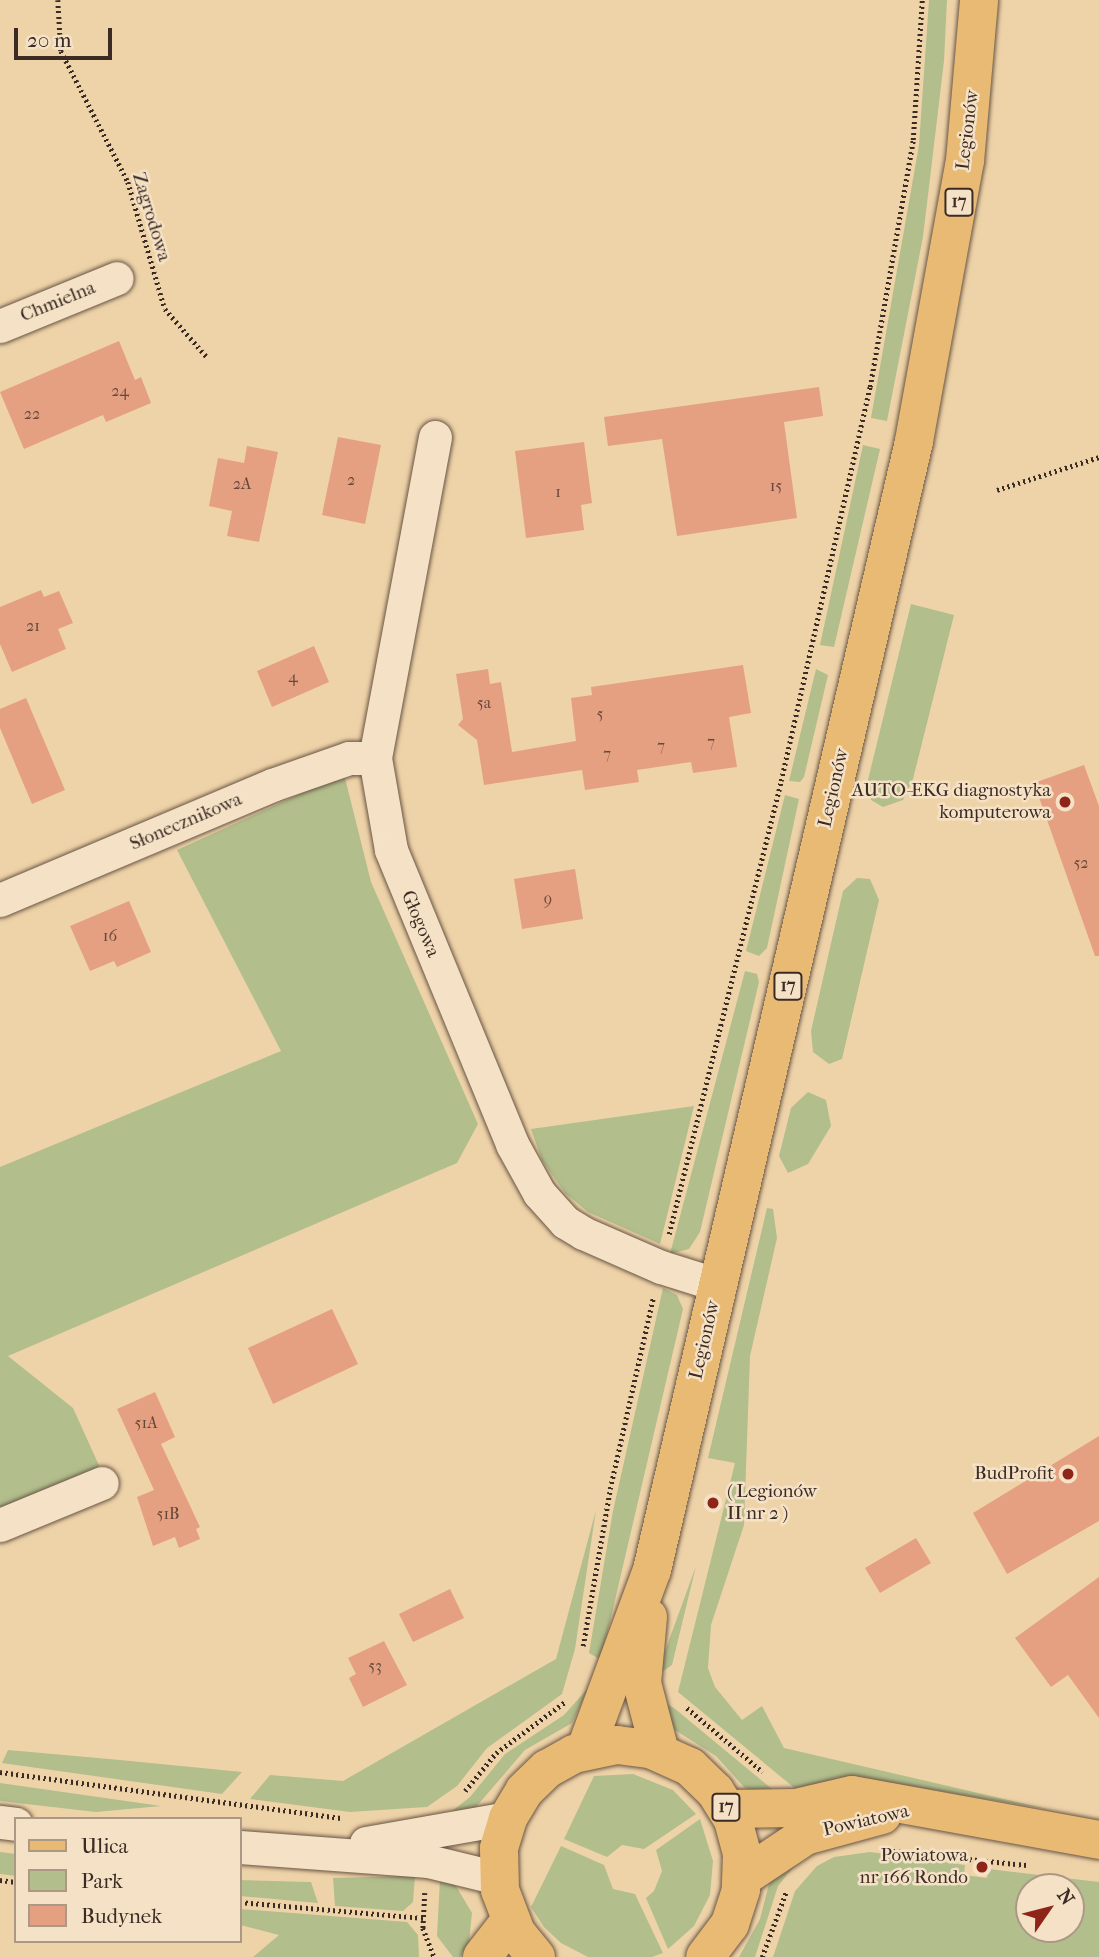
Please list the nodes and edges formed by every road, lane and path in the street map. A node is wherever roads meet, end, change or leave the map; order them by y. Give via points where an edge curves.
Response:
1 (58, 0) edge
2 (922, 0) edge
3 (979, 0) edge
4 (117, 278) dead end
5 (0, 326) edge
6 (206, 357) dead end
7 (435, 437) dead end
8 (1099, 457) edge
9 (997, 490) dead end
10 (375, 758) junction
11 (0, 900) edge
12 (665, 1249) dead end
13 (718, 1285) junction
14 (656, 1286) dead end
15 (102, 1483) dead end
16 (0, 1525) edge
17 (652, 1570) junction
18 (581, 1658) dead end
19 (571, 1698) dead end
20 (683, 1705) dead end
21 (585, 1751) junction
22 (660, 1752) junction
23 (0, 1772) edge
24 (765, 1774) dead end
25 (454, 1799) dead end
26 (918, 1808) junction
27 (728, 1809) junction
28 (508, 1818) junction
29 (352, 1819) dead end
30 (1099, 1840) edge
31 (242, 1847) edge
32 (322, 1850) junction
33 (884, 1850) dead end
34 (1042, 1864) dead end
35 (426, 1878) dead end
36 (498, 1878) junction
37 (742, 1878) junction
38 (788, 1884) dead end
39 (242, 1902) edge
40 (424, 1918) junction
41 (510, 1922) junction
42 (434, 1957) edge
43 (482, 1957) edge
44 (536, 1957) edge
45 (705, 1957) edge
46 (762, 1957) edge

1 - 6 path, Zagrodowa via 61,51 128,182 165,309
2 - 12 path via 913,140 870,387 781,781
3 - 13 main road, Legionów / 17 via 965,161 934,348
4 - 5 street, Chmielna
7 - 10 street, Głogowa
8 - 9 path
10 - 11 street, Słonecznikowa via 349,758 304,773
10 - 13 street, Głogowa via 384,825 398,872 528,1177 565,1222 583,1233 661,1268
13 - 17 main road, Legionów / 17
14 - 18 path via 610,1489
15 - 16 street
17 - 21 main road, Legionów / 17
17 - 22 main road, Legionów / 17 via 642,1683
19 - 25 path via 496,1753
20 - 24 path
21 - 22 main road, 17 via 628,1745
21 - 28 main road, 17 via 539,1776
22 - 27 main road, 17 via 699,1775
23 - 29 path
26 - 27 main road, Powiatowa via 852,1795 796,1808
26 - 30 main road, Powiatowa
26 - 37 main road, Powiatowa via 805,1836
27 - 37 main road, 17 via 740,1842
28 - 32 street
28 - 36 main road, 17 via 499,1847
31 - 32 street
32 - 36 street via 428,1861
33 - 34 path via 1015,1866
35 - 40 path
36 - 41 main road, 17
37 - 45 main road, 17 via 730,1924
38 - 46 path
39 - 40 path
40 - 42 path
41 - 43 main road
41 - 44 main road, 17

